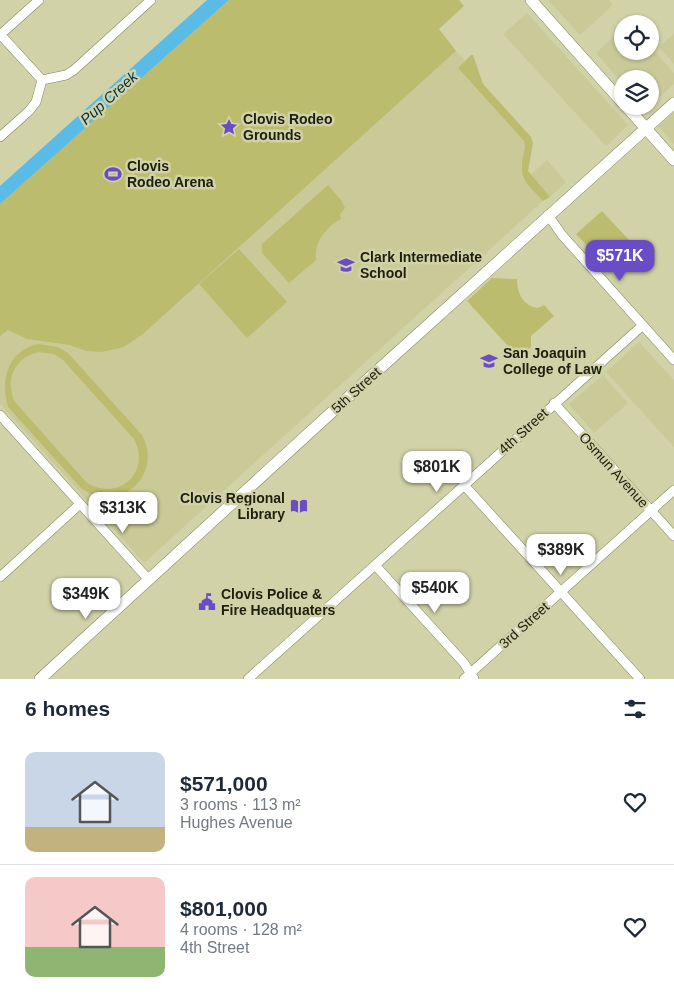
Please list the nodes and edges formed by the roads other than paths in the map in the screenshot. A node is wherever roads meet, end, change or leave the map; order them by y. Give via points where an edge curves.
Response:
1 (39, 0) edge
2 (151, 0) edge
3 (531, 0) edge
4 (0, 35) edge
5 (42, 80) junction
6 (614, 93) edge
7 (674, 103) edge
8 (634, 115) edge
9 (646, 128) junction
10 (0, 136) edge
11 (674, 160) edge
12 (548, 215) junction
13 (642, 325) junction
14 (674, 360) edge
15 (554, 403) junction
16 (0, 416) edge
17 (464, 485) junction
18 (674, 490) edge
19 (80, 504) junction
20 (651, 511) junction
21 (674, 536) edge
22 (375, 565) junction
23 (0, 577) edge
24 (148, 580) junction
25 (561, 591) junction
26 (470, 677) edge
27 (40, 679) edge
28 (248, 679) edge
29 (640, 679) edge

1 - 4 street
2 - 5 street via 74,70
3 - 6 main road
4 - 5 street
5 - 10 street via 36,102
7 - 9 main road, 5th Street
8 - 9 main road
9 - 11 main road
9 - 12 main road, 5th Street
12 - 13 street via 562,236
12 - 24 main road, 5th Street
13 - 14 street
13 - 15 street, 4th Street
15 - 17 street, 4th Street
15 - 20 street, Osmun Avenue
16 - 19 street
17 - 22 street, 4th Street
17 - 25 street
18 - 20 street, 3rd Street
19 - 23 street
19 - 24 street
20 - 21 street, Osmun Avenue
20 - 25 street, 3rd Street
22 - 26 street via 464,664
22 - 28 street, 4th Street
24 - 27 main road, 5th Street
25 - 26 street, 3rd Street
25 - 29 street

